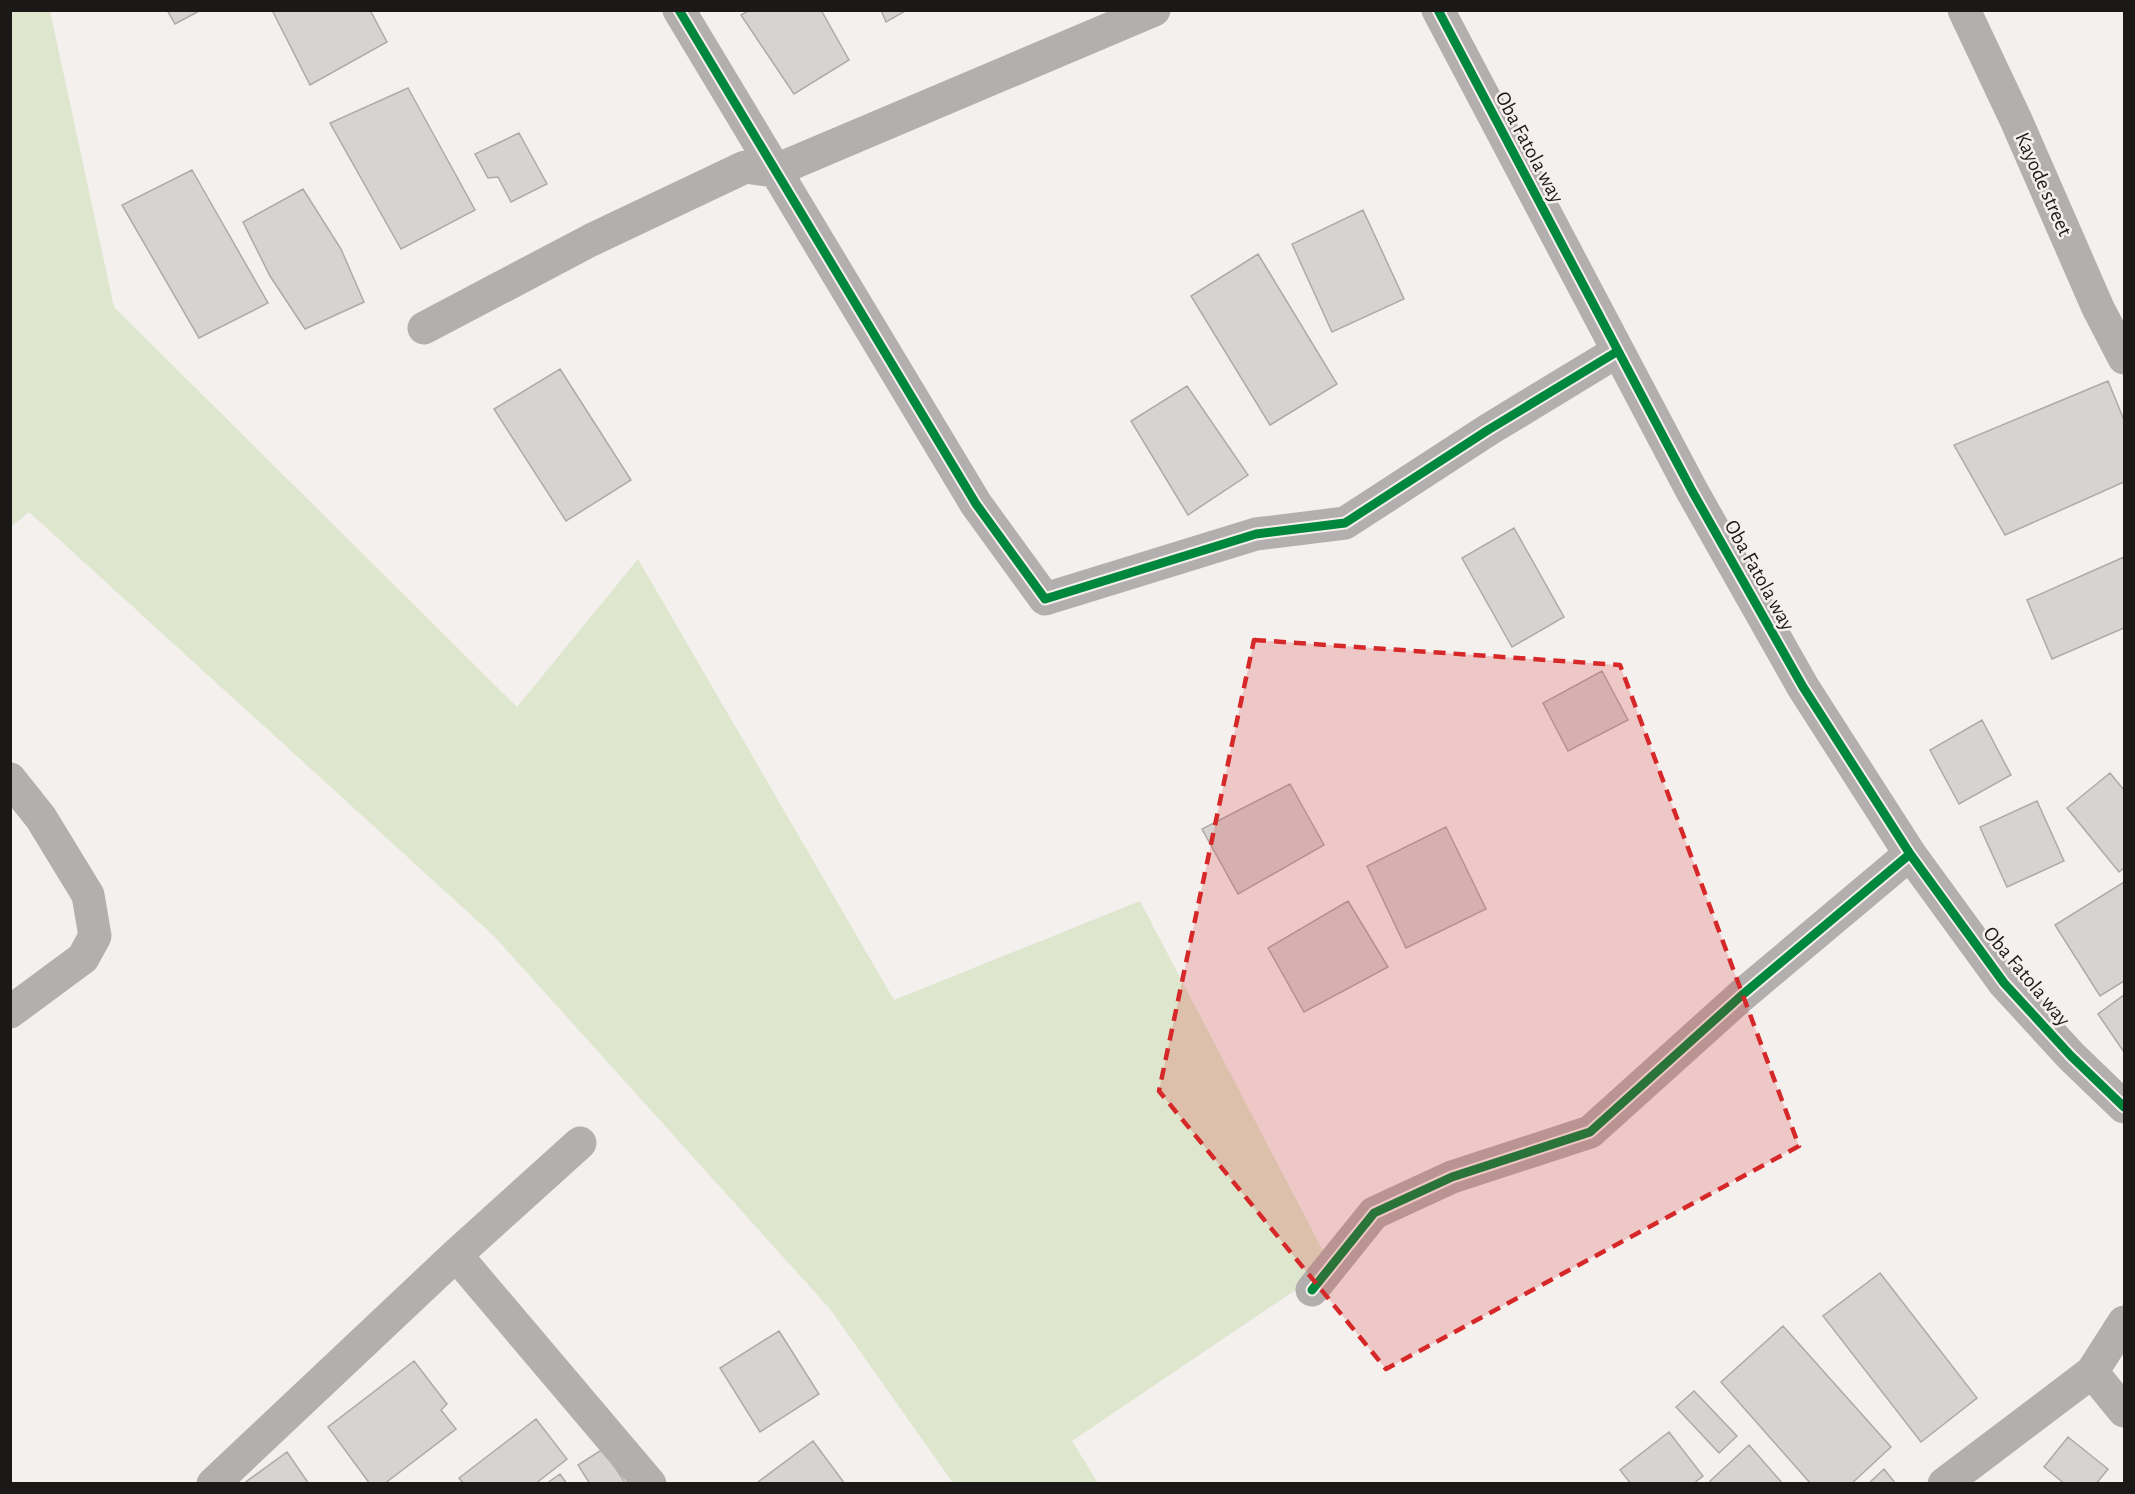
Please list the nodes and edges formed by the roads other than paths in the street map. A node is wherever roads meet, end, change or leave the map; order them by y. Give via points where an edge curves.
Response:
1 (679, 10) edge
2 (1154, 10) edge
3 (1438, 10) edge
4 (1964, 10) edge
5 (774, 171) junction
6 (424, 328) dead end
7 (1618, 351) junction
8 (2124, 358) edge
9 (10, 779) edge
10 (1910, 854) junction
11 (10, 1012) edge
12 (2124, 1107) edge
13 (580, 1143) dead end
14 (456, 1254) junction
15 (1312, 1290) dead end
16 (2124, 1322) edge
17 (2092, 1371) junction
18 (2124, 1411) edge
19 (213, 1484) edge
20 (651, 1484) edge
21 (1944, 1484) edge

1 - 5 street
2 - 5 street
3 - 7 street, Oba Fatola way
4 - 8 street, Kayode street
5 - 6 street via 745,167 591,240
5 - 7 street via 976,504 1045,599 1257,534 1345,523
7 - 10 street, Oba Fatola way via 1803,687
9 - 11 street via 41,818 88,895 95,936 83,958
10 - 12 street, Oba Fatola way via 2004,983
10 - 15 street via 1740,996 1590,1132 1452,1177 1374,1213
13 - 14 street
14 - 19 street
14 - 20 street
16 - 17 street
17 - 18 street
17 - 21 street

